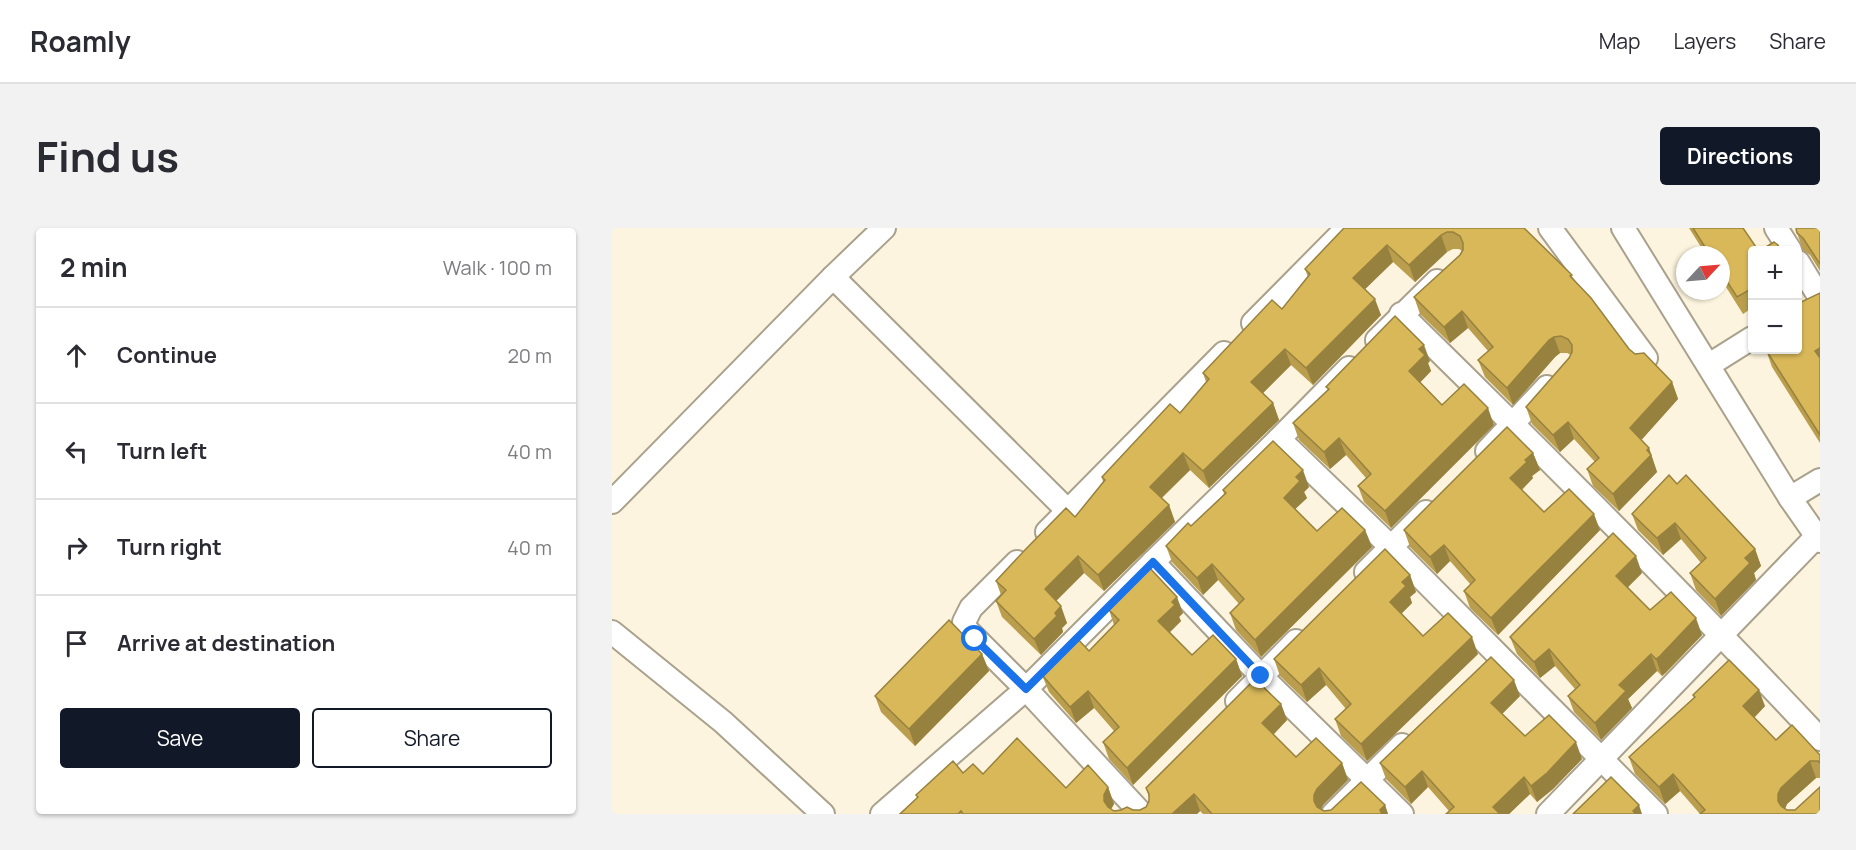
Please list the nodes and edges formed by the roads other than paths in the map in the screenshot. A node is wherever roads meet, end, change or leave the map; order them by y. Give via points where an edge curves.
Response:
1 (884, 228) edge
2 (1347, 228) edge
3 (1550, 228) edge
4 (1623, 228) edge
5 (1776, 228) edge
6 (1787, 246) edge
7 (1448, 270) edge
8 (1802, 272) edge
9 (833, 277) junction
10 (1816, 299) edge
11 (1401, 314) junction
12 (1748, 341) edge
13 (1646, 358) edge
14 (1709, 365) junction
15 (1558, 374) edge
16 (1514, 424) junction
17 (1279, 440) junction
18 (1473, 465) edge
19 (1820, 480) edge
20 (1440, 498) edge
21 (1790, 498) junction
22 (612, 502) edge
23 (1068, 511) junction
24 (1626, 523) junction
25 (1819, 538) edge
26 (1391, 547) junction
27 (1602, 547) edge
28 (1153, 562) junction
29 (1351, 588) edge
30 (1310, 628) edge
31 (612, 632) edge
32 (1722, 634) junction
33 (1513, 639) edge
34 (1497, 655) junction
35 (1480, 672) edge
36 (1261, 676) junction
37 (1026, 689) junction
38 (1221, 716) edge
39 (1419, 729) edge
40 (1820, 739) edge
41 (1602, 758) junction
42 (1367, 779) junction
43 (1148, 789) edge
44 (1132, 811) edge
45 (890, 812) edge
46 (824, 814) edge
47 (1333, 814) edge
48 (1402, 814) edge
49 (1548, 814) edge
50 (1656, 814) edge

1 - 9 street
2 - 23 street
3 - 13 street
4 - 14 street
5 - 6 street
7 - 11 street
8 - 10 street
9 - 22 street
9 - 23 street
11 - 16 street
11 - 17 street
12 - 14 street
14 - 21 street
15 - 16 street
16 - 18 street
16 - 24 street
17 - 26 street
17 - 28 street
19 - 21 street
20 - 26 street
21 - 25 street
23 - 37 street via 971,608 964,622 966,629
24 - 27 street
24 - 32 street
25 - 32 street
26 - 29 street
26 - 34 street
28 - 36 street
28 - 37 street
30 - 36 street
31 - 46 street via 723,722
32 - 40 street
32 - 41 street
33 - 34 street
34 - 35 street
34 - 41 street
36 - 38 street
36 - 42 street
37 - 44 street
37 - 45 street
39 - 42 street
41 - 49 street
41 - 50 street
42 - 47 street
42 - 48 street
43 - 44 street

